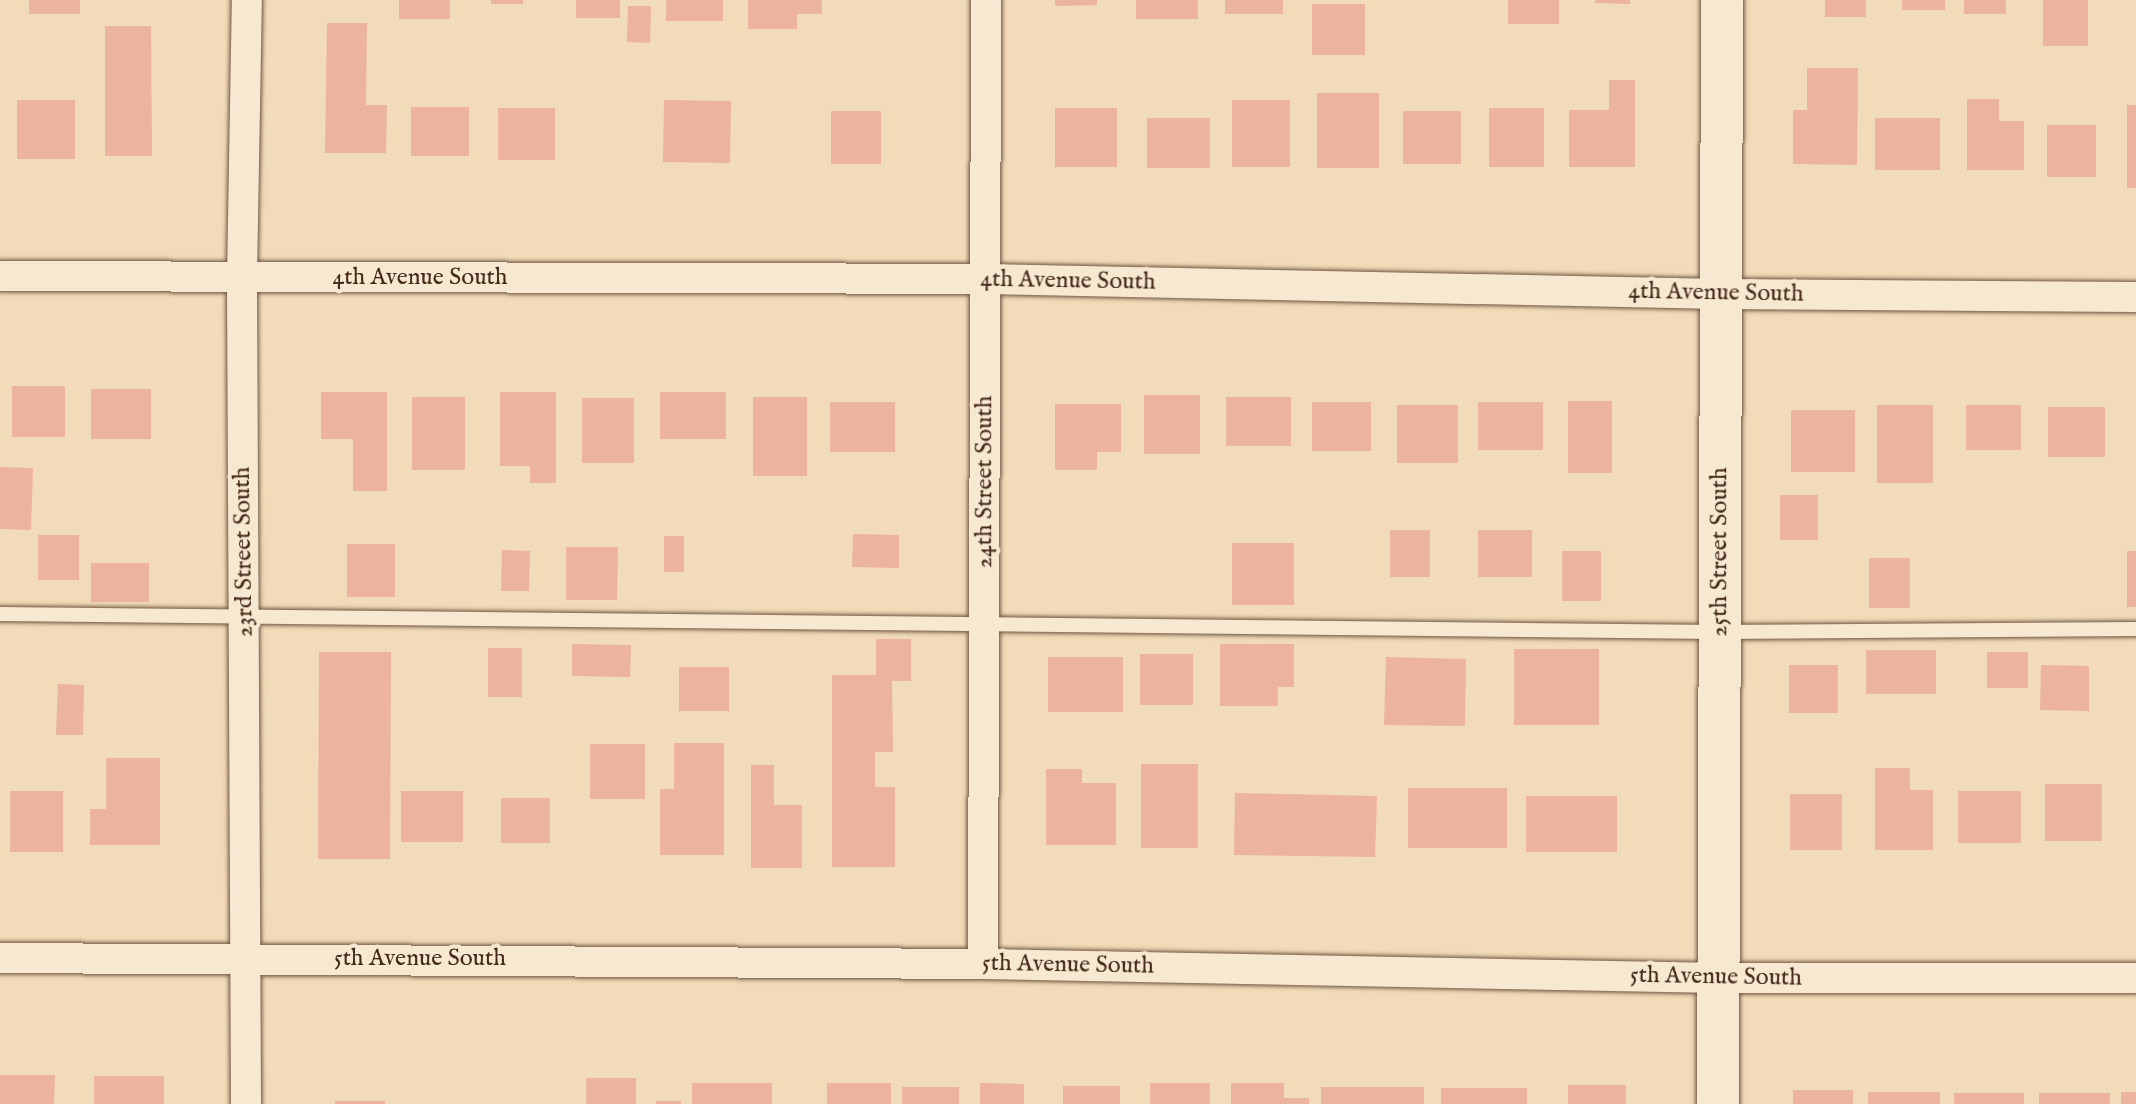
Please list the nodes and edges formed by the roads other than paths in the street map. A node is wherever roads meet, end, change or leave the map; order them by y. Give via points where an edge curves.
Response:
1 (247, 0) edge
2 (986, 0) edge
3 (1722, 0) edge
4 (0, 276) edge
5 (242, 278) junction
6 (985, 279) junction
7 (1720, 294) junction
8 (2136, 297) edge
9 (0, 614) edge
10 (245, 616) junction
11 (984, 622) junction
12 (2136, 629) edge
13 (1720, 632) junction
14 (0, 958) edge
15 (248, 958) junction
16 (983, 964) junction
17 (1720, 978) junction
18 (2136, 978) edge
19 (246, 1104) edge
20 (1718, 1104) edge

1 - 5 street, 23rd Street South
2 - 6 street, 24th Street South
3 - 7 street, 25th Street South
4 - 5 street, 4th Avenue South
5 - 6 street, 4th Avenue South
5 - 10 street, 23rd Street South
6 - 7 street, 4th Avenue South
6 - 11 street, 24th Street South
7 - 8 street, 4th Avenue South
7 - 13 street, 25th Street South
9 - 10 lane
10 - 11 lane
10 - 15 street, 23rd Street South
11 - 13 lane
11 - 16 street, 24th Street South
12 - 13 lane
13 - 17 street, 25th Street South
14 - 15 street, 5th Avenue South
15 - 16 street, 5th Avenue South
15 - 19 street, 23rd Street South
16 - 17 street, 5th Avenue South
17 - 18 street, 5th Avenue South
17 - 20 street, 25th Street South

